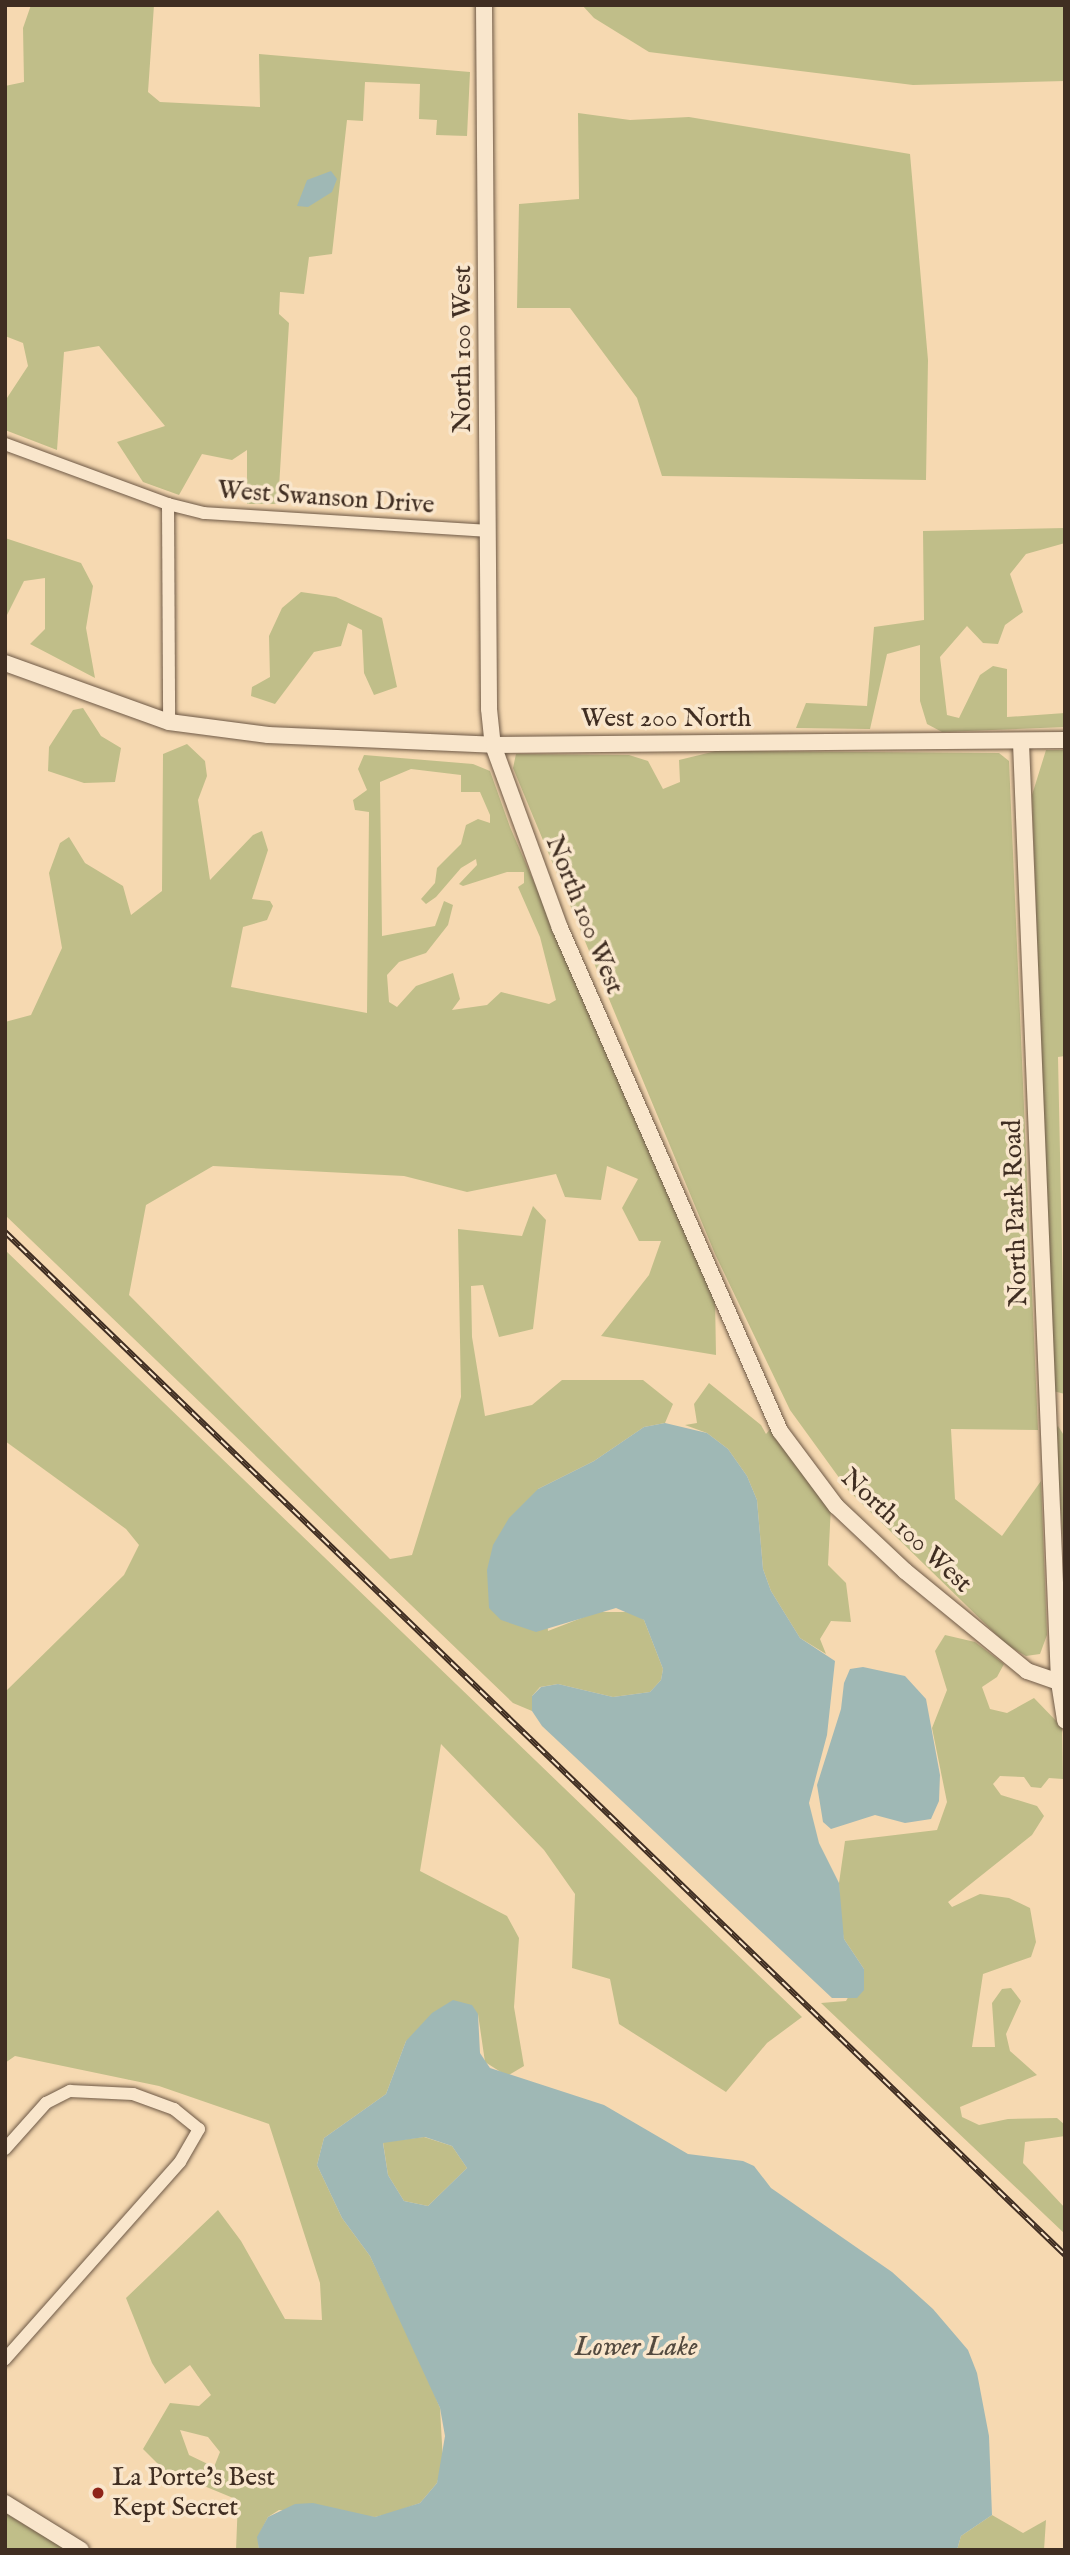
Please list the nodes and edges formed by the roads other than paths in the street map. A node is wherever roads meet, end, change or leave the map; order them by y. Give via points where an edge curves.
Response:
1 (484, 5) edge
2 (5, 444) edge
3 (168, 504) junction
4 (487, 531) junction
5 (5, 663) edge
6 (169, 722) junction
7 (1065, 740) edge
8 (1021, 743) junction
9 (493, 745) junction
10 (1059, 1682) junction
11 (1065, 1721) edge
12 (5, 2149) edge
13 (5, 2359) edge
14 (5, 2504) edge
15 (82, 2550) edge

1 - 4 street, North 100 West
2 - 3 street, West Swanson Drive
3 - 4 street, West Swanson Drive via 237,518
3 - 6 street
4 - 9 street, North 100 West
5 - 6 street, West 200 North
6 - 9 street, West 200 North via 268,735
7 - 8 street, West 200 North
8 - 9 street, West 200 North
8 - 10 street, North Park Road
9 - 10 street, North 100 West via 560,928 780,1431 836,1506 905,1571 1027,1671
10 - 11 street, North Park Road
12 - 13 street via 46,2103 69,2091 96,2089 167,2105 196,2122 198,2137
14 - 15 street

